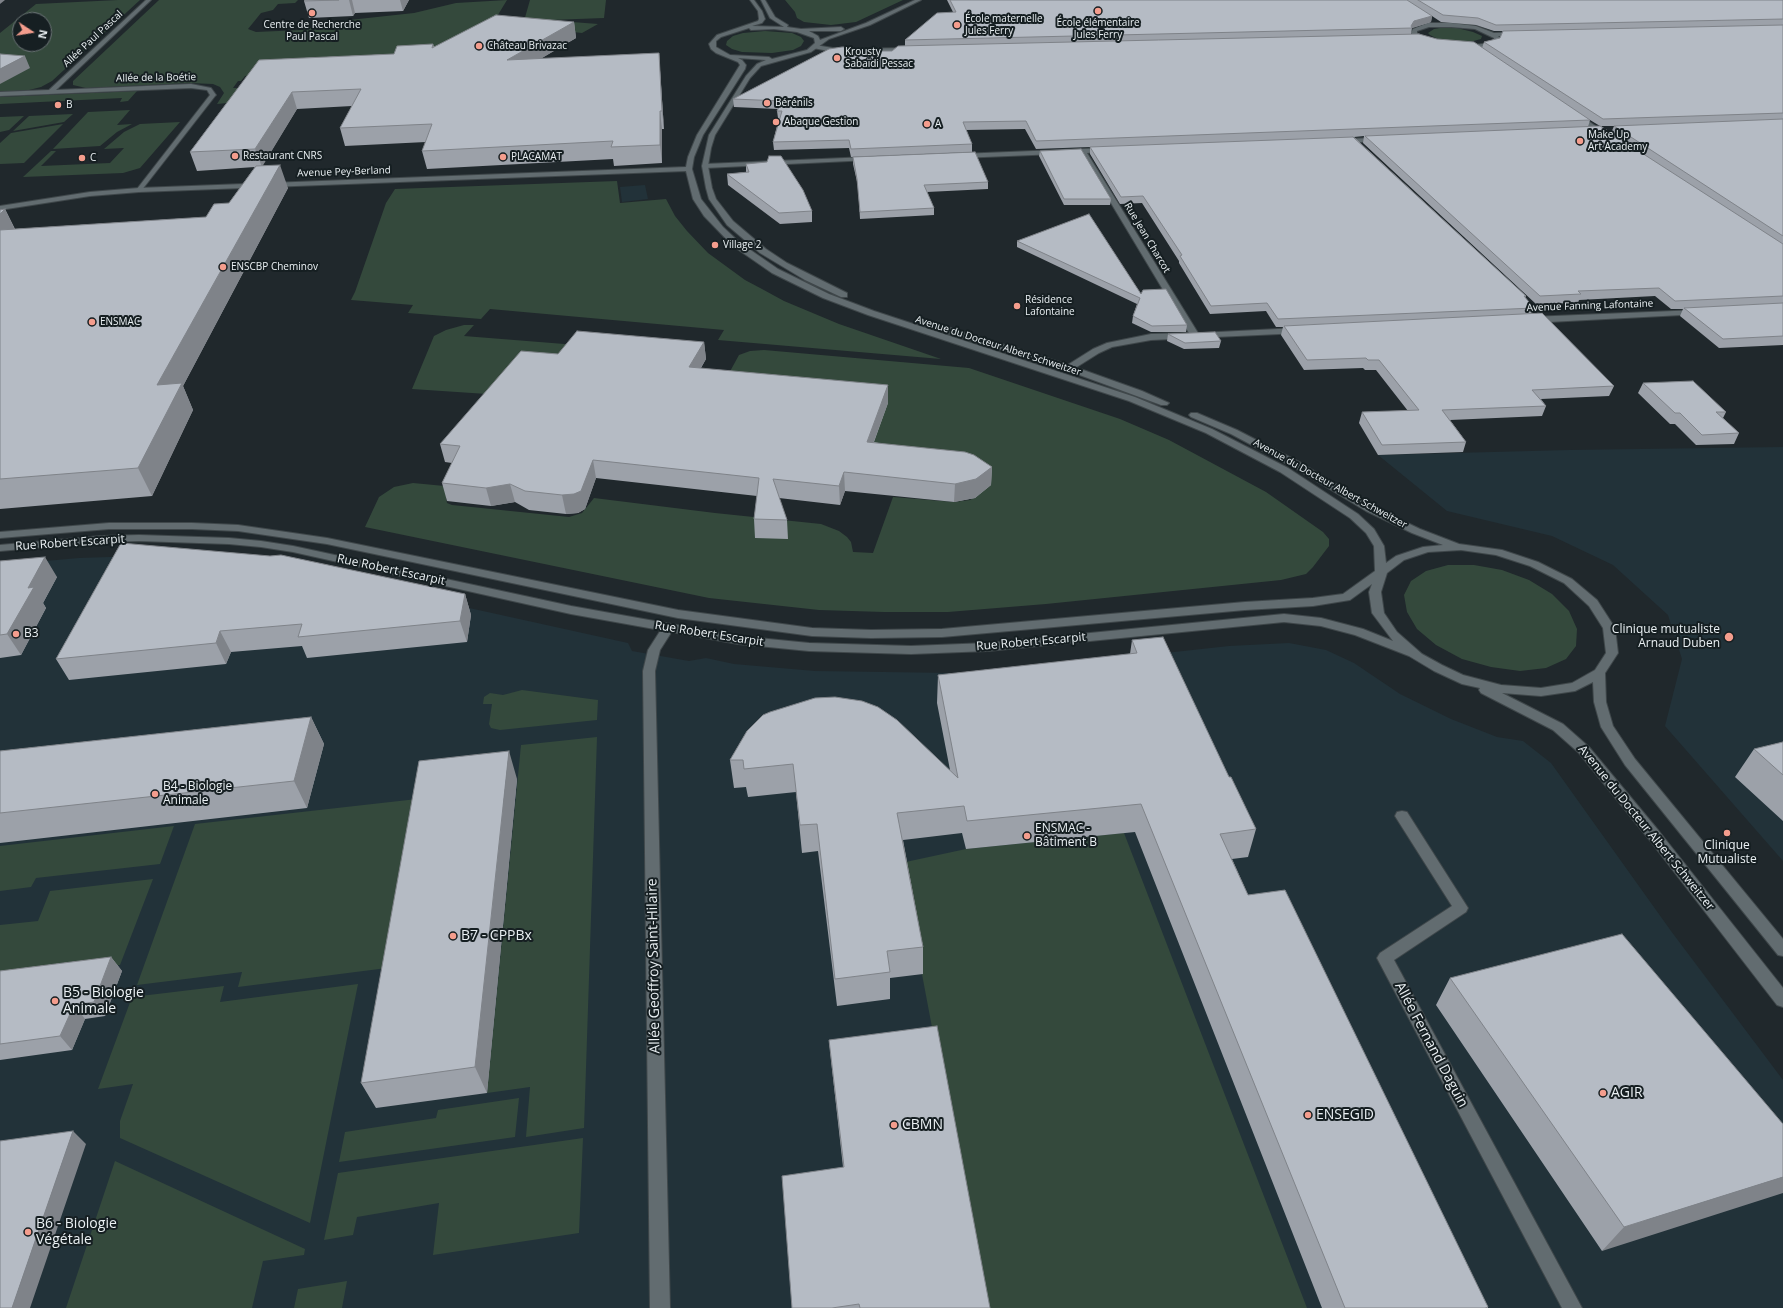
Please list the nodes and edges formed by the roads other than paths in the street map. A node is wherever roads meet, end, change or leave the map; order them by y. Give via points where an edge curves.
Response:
1 (149, 0) edge
2 (752, 0) edge
3 (763, 0) edge
4 (919, 0) edge
5 (1428, 17) edge
6 (1439, 24) junction
7 (794, 29) junction
8 (852, 29) junction
9 (740, 30) junction
10 (1523, 34) edge
11 (1493, 35) junction
12 (817, 45) junction
13 (1473, 47) junction
14 (916, 49) edge
15 (1483, 54) edge
16 (727, 55) junction
17 (785, 57) junction
18 (50, 92) junction
19 (0, 94) edge
20 (1567, 109) edge
21 (1611, 130) edge
22 (1584, 131) edge
23 (1600, 131) junction
24 (1613, 139) edge
25 (1385, 140) edge
26 (1354, 141) junction
27 (1338, 142) edge
28 (1111, 150) edge
29 (1083, 151) junction
30 (1365, 151) edge
31 (950, 156) edge
32 (879, 159) edge
33 (705, 166) junction
34 (689, 169) junction
35 (139, 190) junction
36 (0, 208) edge
37 (1536, 311) dead end
38 (1708, 312) edge
39 (1545, 319) junction
40 (1522, 320) edge
41 (1304, 330) edge
42 (1195, 335) junction
43 (1069, 368) junction
44 (0, 535) edge
45 (1461, 547) junction
46 (0, 548) edge
47 (1381, 573) junction
48 (668, 628) junction
49 (1418, 657) junction
50 (1599, 673) junction
51 (1460, 678) junction
52 (1402, 816) dead end
53 (1783, 950) edge
54 (1783, 1000) edge
55 (660, 1308) edge
56 (1572, 1308) edge

1 - 18 street, Allée Paul Pascal
2 - 9 street, Avenue du Docteur Albert Schweitzer via 762,19
3 - 7 street, Avenue du Docteur Albert Schweitzer via 773,18 780,24
4 - 8 street
5 - 6 street
6 - 11 street via 1476,28
6 - 13 street via 1415,30 1415,37 1435,44
7 - 8 street
7 - 9 street, Avenue du Docteur Albert Schweitzer via 762,27
7 - 12 street, Avenue du Docteur Albert Schweitzer via 809,33 816,38
8 - 12 street
9 - 16 street, Avenue du Docteur Albert Schweitzer via 724,34 714,40 713,48
10 - 11 street
11 - 13 street via 1497,38 1496,42
12 - 14 street via 839,51
12 - 17 street, Avenue du Docteur Albert Schweitzer via 803,53
13 - 15 street
16 - 17 street, Avenue du Docteur Albert Schweitzer via 754,59
16 - 34 street, Avenue du Docteur Albert Schweitzer via 740,61 742,69 700,135 691,156
17 - 33 street, Avenue du Docteur Albert Schweitzer via 759,65 748,77 712,135
18 - 19 street, Allée de la Boétie
18 - 35 street, Allée de la Boétie via 191,86 208,90 213,95
20 - 23 street
21 - 23 street
22 - 23 street
23 - 24 street
25 - 26 street
26 - 27 street
26 - 30 street
28 - 29 street
29 - 31 street
29 - 42 street, Rue Jean Charcot
32 - 33 street
33 - 43 street, Avenue du Docteur Albert Schweitzer via 713,199 730,223 763,251 790,268 863,302
34 - 35 street, Avenue Pey-Berland
34 - 47 street, Avenue du Docteur Albert Schweitzer via 692,184 707,214 736,244 775,271 826,296 865,311 1132,399 1247,450 1319,492 1354,516 1370,531 1379,546
35 - 36 street, Avenue Pey-Berland via 90,194
37 - 39 street
38 - 39 street, Avenue Fanning Lafontaine
39 - 40 street, Avenue Fanning Lafontaine
41 - 42 street
42 - 43 street via 1151,337 1110,345
43 - 45 street, Avenue du Docteur Albert Schweitzer via 1140,393 1234,432 1297,464 1370,509 1416,532
44 - 47 street, Rue Robert Escarpit via 109,526 238,528 326,541 678,614 812,632 872,634 942,633 1313,602 1346,597
45 - 47 street, Avenue du Docteur Albert Schweitzer via 1427,549 1400,558
45 - 50 street, Avenue du Docteur Albert Schweitzer via 1498,552 1534,564 1568,581 1593,603 1609,628 1612,653
46 - 48 street, Rue Robert Escarpit via 139,538 221,540 261,544
47 - 49 street, Avenue du Docteur Albert Schweitzer via 1375,592 1378,613 1393,635
48 - 49 street, Rue Robert Escarpit via 738,640 809,647 936,650 1284,618 1321,622 1359,632
48 - 55 street, Allée Geoffroy Saint-Hilaire via 654,650 649,671
49 - 51 street, Avenue du Docteur Albert Schweitzer
50 - 51 street, Avenue du Docteur Albert Schweitzer via 1575,686 1541,692 1501,689
50 - 53 street via 1600,702 1607,727 1630,762
51 - 54 street, Avenue du Docteur Albert Schweitzer via 1558,728 1584,750
52 - 56 street, Allée Fernand Daguin via 1461,908 1385,958

